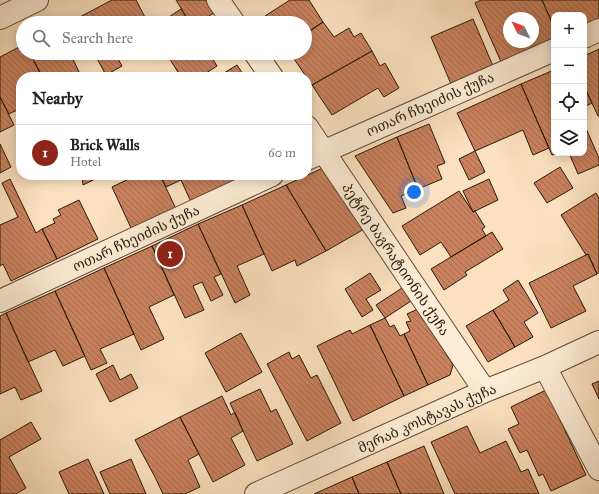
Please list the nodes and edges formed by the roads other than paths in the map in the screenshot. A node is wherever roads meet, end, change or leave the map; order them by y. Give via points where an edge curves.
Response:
1 (37, 0) edge
2 (218, 0) edge
3 (229, 16) edge
4 (0, 18) edge
5 (599, 30) edge
6 (587, 36) edge
7 (551, 51) edge
8 (260, 60) edge
9 (268, 72) edge
10 (312, 143) edge
11 (316, 155) edge
12 (261, 180) edge
13 (0, 301) edge
14 (599, 342) edge
15 (545, 367) junction
16 (486, 391) junction
17 (599, 469) edge
18 (256, 494) edge

1 - 4 street
2 - 3 street
5 - 6 street
7 - 11 street, ოთარ ჩხეიძის ქუჩა
8 - 9 street
10 - 11 street, პეტრე ბაგრატიონის ქუჩა
11 - 16 street, პეტრე ბაგრატიონის ქუჩა
12 - 13 street, ოთარ ჩხეიძის ქუჩა
14 - 15 street, მერაბ კოსტავას ქუჩა
15 - 16 street, მერაბ კოსტავას ქუჩა
15 - 17 street
16 - 18 street, მერაბ კოსტავას ქუჩა

